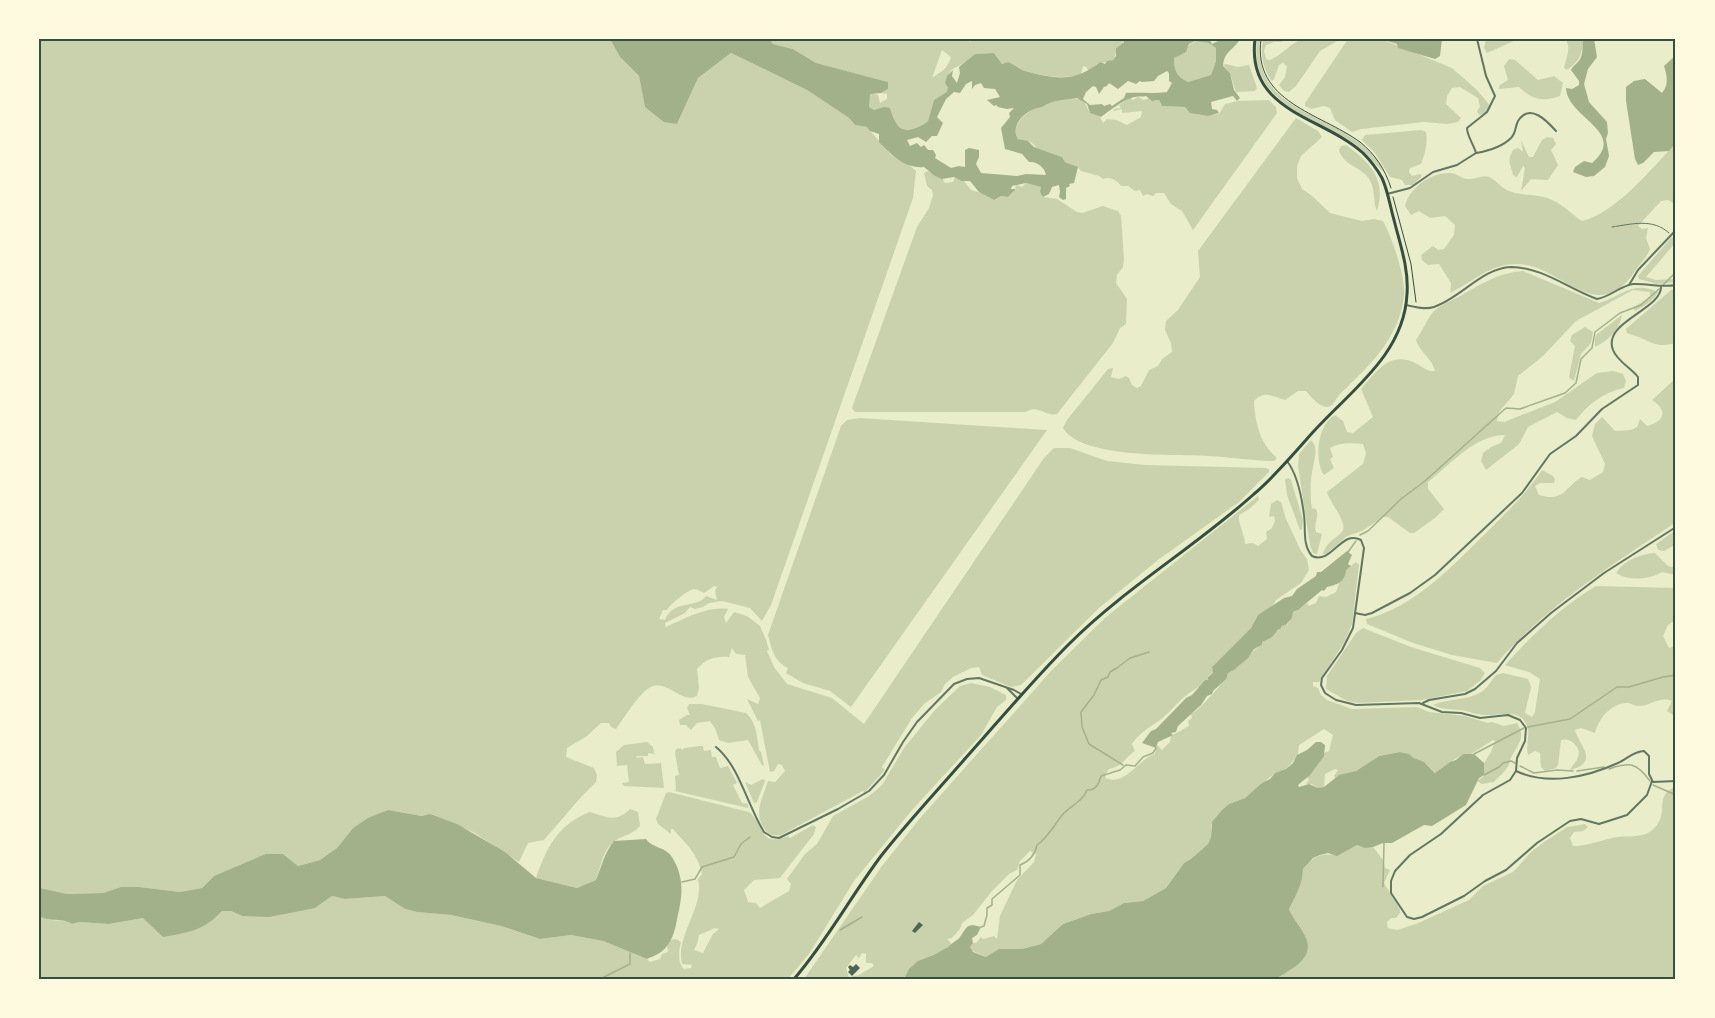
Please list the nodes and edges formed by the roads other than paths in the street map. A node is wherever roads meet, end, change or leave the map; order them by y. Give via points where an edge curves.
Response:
1 (1255, 39) edge
2 (1478, 39) edge
3 (1556, 131) dead end
4 (1476, 153) junction
5 (1387, 194) junction
6 (1611, 227) dead end
7 (1676, 230) edge
8 (1671, 235) junction
9 (1629, 285) junction
10 (1676, 285) edge
11 (1661, 286) junction
12 (1406, 305) junction
13 (1287, 461) junction
14 (1676, 527) edge
15 (1356, 613) junction
16 (1007, 688) junction
17 (1022, 695) junction
18 (1018, 699) junction
19 (1422, 704) junction
20 (716, 747) dead end
21 (1515, 771) junction
22 (1652, 781) junction
23 (1676, 781) edge
24 (794, 979) edge

1 - 5 main road via 1256,69 1267,91 1288,109 1363,153 1380,175
2 - 4 street via 1495,96 1487,112 1467,128
3 - 4 street via 1541,115 1524,115 1511,138
4 - 5 street via 1458,165 1433,172 1410,188
5 - 12 main road via 1405,265
6 - 8 lane via 1644,222
7 - 8 street
8 - 9 street
9 - 11 street
9 - 12 street via 1597,299 1530,270 1510,267 1494,271 1434,307
10 - 11 street
11 - 15 street via 1659,295 1621,326 1612,340 1613,351 1636,375 1638,385 1602,409 1576,436 1550,454 1522,493 1431,579 1372,614
12 - 13 main road via 1398,333 1382,359
13 - 15 street via 1300,497 1305,543 1312,556 1324,556 1349,538 1356,537 1362,542
13 - 17 main road via 1254,495 1084,629
14 - 19 street via 1604,573 1551,614 1517,643 1496,671 1475,689
15 - 19 street via 1348,639 1322,678 1325,693 1356,705
16 - 17 street
16 - 18 street
16 - 20 street via 976,678 954,684 917,723 884,775 869,791 779,838 764,832 730,764
17 - 18 main road
18 - 24 main road via 883,854
19 - 21 street via 1438,711 1480,718 1508,715 1520,720 1526,735
21 - 22 street via 1537,778 1574,777 1644,751 1649,756
21 - 22 street via 1508,782 1483,795 1398,868 1391,891 1407,917 1422,917 1464,897 1570,821 1581,819 1598,824 1625,815 1647,795
22 - 23 street

